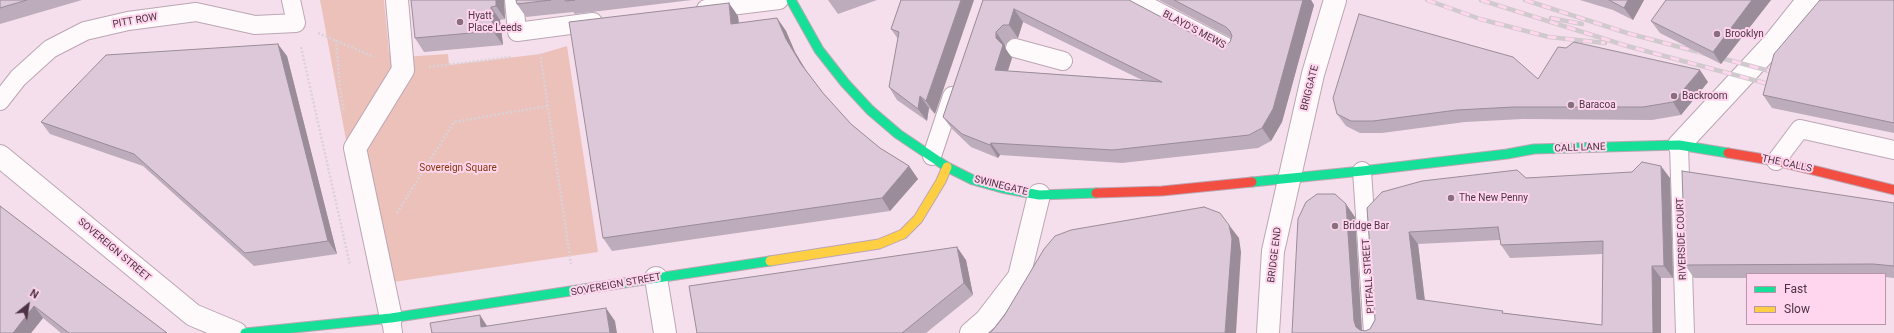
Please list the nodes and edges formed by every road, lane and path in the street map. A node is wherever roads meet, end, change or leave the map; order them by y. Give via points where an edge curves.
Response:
1 (291, 0) edge
2 (397, 0) edge
3 (514, 0) edge
4 (779, 0) edge
5 (791, 0) edge
6 (1136, 0) edge
7 (1808, 0) edge
8 (1330, 2) edge
9 (691, 11) edge
10 (606, 21) edge
11 (296, 23) junction
12 (536, 29) junction
13 (336, 40) junction
14 (1015, 48) dead end
15 (1230, 49) edge
16 (1063, 61) dead end
17 (403, 70) junction
18 (957, 81) edge
19 (0, 101) edge
20 (547, 106) junction
21 (1679, 145) junction
22 (355, 148) junction
23 (1894, 150) edge
24 (0, 156) edge
25 (932, 156) junction
26 (1776, 161) junction
27 (947, 166) junction
28 (1362, 171) junction
29 (1288, 177) junction
30 (1894, 190) edge
31 (1039, 194) junction
32 (376, 246) junction
33 (350, 266) dead end
34 (656, 278) junction
35 (575, 292) junction
36 (392, 326) edge
37 (236, 333) edge
38 (245, 333) edge
39 (665, 333) edge
40 (971, 333) edge
41 (1268, 333) edge
42 (1373, 333) edge
43 (1685, 333) edge

1 - 11 lane
2 - 17 street
3 - 12 lane via 517,32
4 - 9 lane
5 - 25 street, SWINEGATE via 819,50 844,83 898,134
6 - 15 lane, BLAYD'S MEWS
7 - 21 street via 1772,45
8 - 29 street, BRIGGATE
10 - 12 lane
11 - 13 path
11 - 19 lane, PITT ROW via 255,25 196,12 128,21 85,31 50,49 18,78
11 - 33 path
12 - 20 path
13 - 17 path
13 - 22 path via 346,128
14 - 16 lane
17 - 22 street
18 - 25 lane
20 - 32 path via 454,122
20 - 35 path
21 - 26 street, THE CALLS
21 - 28 street, CALL LANE via 1534,149
21 - 43 lane, RIVERSIDE COURT
22 - 32 street
23 - 26 lane via 1800,129
24 - 37 street, SOVEREIGN STREET via 193,315
25 - 27 street, SWINEGATE
26 - 30 street, THE CALLS
27 - 31 street, SWINEGATE via 973,180
27 - 34 street, SOVEREIGN STREET via 918,219 902,234 879,244
28 - 29 street, CALL LANE
28 - 42 lane, PITFALL STREET
29 - 31 street, SWINEGATE via 1162,191
29 - 41 street, BRIDGE END via 1273,250
31 - 40 street via 1019,277 986,320
32 - 36 street
34 - 35 street, SOVEREIGN STREET
34 - 39 street
35 - 36 street, SOVEREIGN STREET
36 - 38 street, SOVEREIGN STREET

